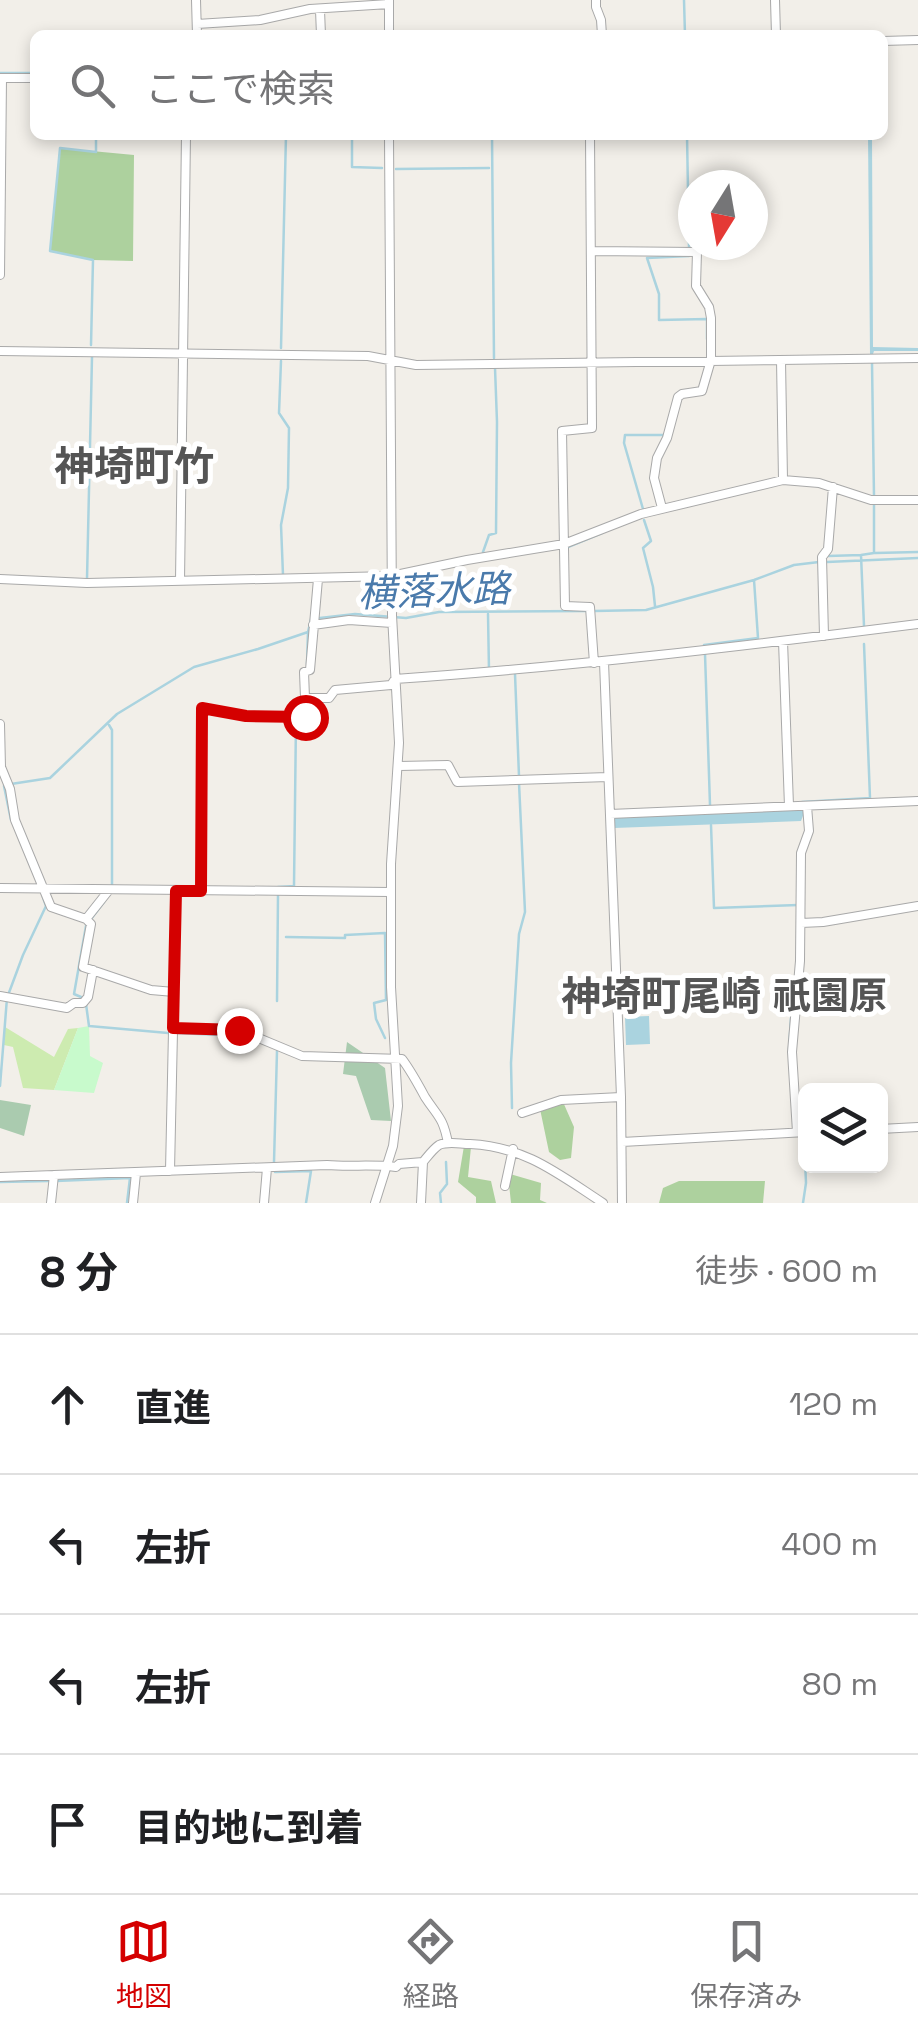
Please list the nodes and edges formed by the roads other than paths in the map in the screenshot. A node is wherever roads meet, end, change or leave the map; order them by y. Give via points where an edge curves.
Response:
1 (196, 0) edge
2 (596, 0) edge
3 (776, 0) edge
4 (389, 2) edge
5 (323, 9) junction
6 (197, 24) junction
7 (197, 30) edge
8 (321, 30) edge
9 (389, 30) edge
10 (602, 30) edge
11 (776, 30) edge
12 (918, 40) edge
13 (888, 41) edge
14 (1, 78) edge
15 (30, 78) edge
16 (186, 140) edge
17 (389, 140) edge
18 (590, 140) edge
19 (590, 251) junction
20 (0, 275) edge
21 (0, 351) edge
22 (184, 354) junction
23 (918, 358) edge
24 (390, 360) junction
25 (711, 360) junction
26 (782, 360) junction
27 (592, 362) junction
28 (784, 480) junction
29 (833, 487) junction
30 (918, 500) edge
31 (662, 508) junction
32 (564, 544) junction
33 (392, 576) junction
34 (318, 578) junction
35 (0, 579) edge
36 (180, 581) junction
37 (392, 619) junction
38 (314, 620) junction
39 (918, 624) edge
40 (824, 636) junction
41 (783, 641) junction
42 (599, 662) junction
43 (395, 679) junction
44 (306, 698) junction
45 (0, 724) edge
46 (399, 766) junction
47 (608, 777) junction
48 (918, 801) edge
49 (798, 806) junction
50 (610, 814) junction
51 (0, 888) edge
52 (40, 888) junction
53 (112, 890) junction
54 (176, 891) junction
55 (201, 891) junction
56 (390, 892) junction
57 (918, 906) edge
58 (86, 920) junction
59 (800, 923) junction
60 (93, 970) junction
61 (174, 992) junction
62 (5, 997) edge
63 (172, 1032) junction
64 (394, 1058) junction
65 (621, 1098) junction
66 (798, 1105) edge
67 (522, 1113) dead end
68 (918, 1127) edge
69 (888, 1129) edge
70 (798, 1132) edge
71 (622, 1142) junction
72 (448, 1143) junction
73 (513, 1150) junction
74 (423, 1162) junction
75 (387, 1166) junction
76 (268, 1168) junction
77 (170, 1171) junction
78 (136, 1173) junction
79 (0, 1177) edge
80 (54, 1180) junction
81 (505, 1186) dead end
82 (52, 1203) edge
83 (133, 1203) edge
84 (264, 1203) edge
85 (375, 1203) edge
86 (421, 1203) edge
87 (602, 1203) edge
88 (622, 1203) edge

1 - 6 street
2 - 10 street
3 - 11 street
4 - 5 street
4 - 9 street
5 - 6 street
5 - 8 street
6 - 7 street
12 - 13 street
14 - 15 street
14 - 20 street
16 - 22 street
17 - 24 street
18 - 19 street
19 - 25 street via 696,250 696,286 711,318
19 - 27 street
21 - 22 street
22 - 24 street
22 - 36 street
23 - 26 street
24 - 27 street
24 - 33 street
25 - 26 street
25 - 27 street
25 - 31 street via 702,392 678,397 657,458
26 - 28 street
27 - 32 street via 592,428 562,431
28 - 29 street
28 - 31 street
29 - 30 street via 874,500
29 - 40 street via 822,562
31 - 32 street
32 - 33 street
32 - 42 street via 566,606 591,612
33 - 34 street
33 - 37 street
34 - 36 street
34 - 38 street
35 - 36 street
37 - 38 street
37 - 43 street
38 - 44 street
39 - 40 street
40 - 41 street
41 - 42 street
41 - 49 street
42 - 43 street
42 - 47 street
43 - 44 street via 391,686
43 - 46 street
44 - 55 street via 305,717 202,708
45 - 52 street via 1,767
46 - 47 street via 448,765 457,782
46 - 56 street
47 - 50 street
48 - 49 street
49 - 50 street
49 - 59 street via 808,831 801,853
50 - 65 street
51 - 52 street
52 - 53 street
52 - 58 street via 51,907
53 - 54 street
53 - 58 street
54 - 55 street
54 - 61 street
55 - 56 street
56 - 64 street
57 - 59 street
58 - 60 street via 91,924 83,967
59 - 66 street via 792,1052
60 - 61 street
60 - 62 street via 85,1000 67,1008
61 - 63 street
63 - 64 street via 239,1030 302,1056
63 - 77 street
64 - 72 street via 402,1059 444,1121
64 - 75 street via 397,1128
65 - 67 street via 561,1100
65 - 71 street
68 - 69 street
70 - 71 street
71 - 88 street
72 - 73 street
72 - 74 street
73 - 81 street
73 - 87 street
74 - 75 street
74 - 86 street
75 - 76 street
75 - 85 street
76 - 77 street
76 - 84 street
77 - 78 street
78 - 80 street
78 - 83 street
79 - 80 street
80 - 82 street

